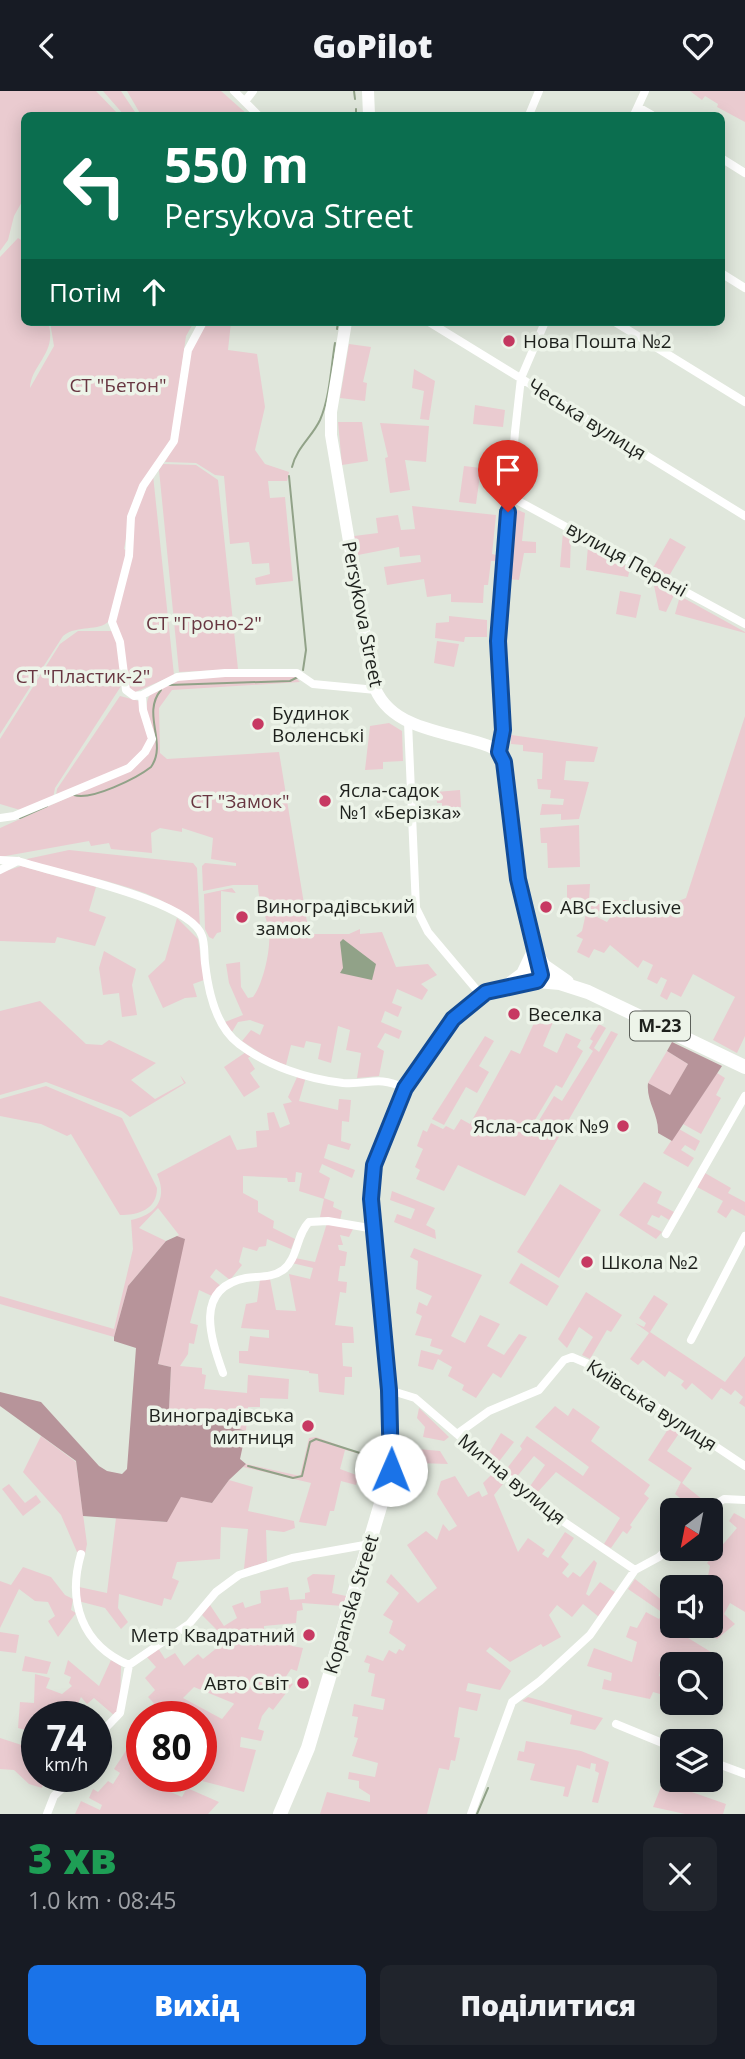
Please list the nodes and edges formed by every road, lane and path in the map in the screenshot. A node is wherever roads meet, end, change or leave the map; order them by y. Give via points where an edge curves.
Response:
1 (234, 91) edge
2 (253, 91) edge
3 (368, 91) edge
4 (539, 91) edge
5 (645, 91) edge
6 (246, 100) junction
7 (636, 111) edge
8 (256, 112) edge
9 (369, 112) edge
10 (530, 112) edge
11 (725, 160) edge
12 (745, 173) edge
13 (725, 276) edge
14 (745, 288) edge
15 (201, 326) edge
16 (345, 326) edge
17 (441, 326) edge
18 (543, 326) edge
19 (622, 326) edge
20 (521, 379) junction
21 (743, 397) edge
22 (509, 496) junction
23 (745, 516) edge
24 (745, 624) edge
25 (376, 690) junction
26 (142, 695) junction
27 (408, 722) junction
28 (499, 752) junction
29 (3, 819) edge
30 (0, 860) edge
31 (18, 861) junction
32 (0, 870) edge
33 (534, 951) junction
34 (537, 981) junction
35 (508, 985) junction
36 (574, 987) junction
37 (481, 995) junction
38 (745, 1067) edge
39 (405, 1088) junction
40 (745, 1096) edge
41 (374, 1229) junction
42 (666, 1234) dead end
43 (745, 1236) edge
44 (691, 1340) dead end
45 (223, 1373) dead end
46 (389, 1390) junction
47 (457, 1434) junction
48 (745, 1466) edge
49 (723, 1500) edge
50 (745, 1500) edge
51 (370, 1544) junction
52 (81, 1554) dead end
53 (660, 1557) edge
54 (635, 1570) junction
55 (129, 1664) junction
56 (112, 1721) edge
57 (616, 1724) dead end
58 (660, 1742) edge
59 (723, 1766) edge
60 (745, 1774) edge
61 (57, 1792) edge
62 (47, 1814) edge
63 (280, 1814) edge
64 (471, 1814) edge

1 - 6 street
2 - 6 street
3 - 9 main road
4 - 10 street
5 - 7 street
6 - 8 street
11 - 12 street
13 - 14 street
15 - 26 street via 188,350 174,441 143,487 131,517 130,551 113,622 126,690
16 - 25 main road, Persykova Street via 331,435
17 - 20 street, Чеська вулиця
18 - 20 street
19 - 21 street
20 - 22 street
20 - 23 street, Чеська вулиця
22 - 24 street, вулиця Перені
22 - 28 street via 499,625 503,730
25 - 26 street via 313,684 297,673 225,673 177,677
25 - 27 main road, Persykova Street via 388,709
26 - 29 street via 152,739 132,765
27 - 28 main road, Persykova Street
27 - 37 street via 418,915
28 - 33 main road
30 - 31 street
31 - 32 street
31 - 39 street via 135,894 187,920 202,936 209,985 225,1028 267,1062 338,1082 385,1080
33 - 34 main road via 540,969
33 - 35 highway via 523,974
33 - 36 highway via 544,966
34 - 35 highway, Kopanska Street / М-23
34 - 36 highway, Kopanska Street / М-23
35 - 37 highway, Kopanska Street / М-23
36 - 38 highway, Kopanska Street / М-23
37 - 39 highway, Kopanska Street / М-23 via 447,1026
39 - 41 highway, Kopanska Street / М-23 via 374,1165
40 - 42 street
41 - 45 street via 309,1222 285,1269 238,1280 217,1296 209,1330
41 - 46 highway, Kopanska Street / М-23
43 - 44 street
46 - 47 street, Митна вулиця via 415,1398
46 - 51 highway, Kopanska Street / М-23 via 391,1470
47 - 48 street, Київська вулиця via 489,1411 539,1390 564,1360 572,1357 600,1369
47 - 54 street, Митна вулиця via 536,1502
49 - 50 street
51 - 55 street via 292,1558 239,1575 216,1592 189,1624
51 - 63 highway, Kopanska Street / М-23 via 308,1748
52 - 55 street via 79,1614 96,1646
53 - 54 street
54 - 64 street via 590,1635 512,1702
55 - 56 street via 120,1713
57 - 58 street
59 - 60 street
61 - 62 street

